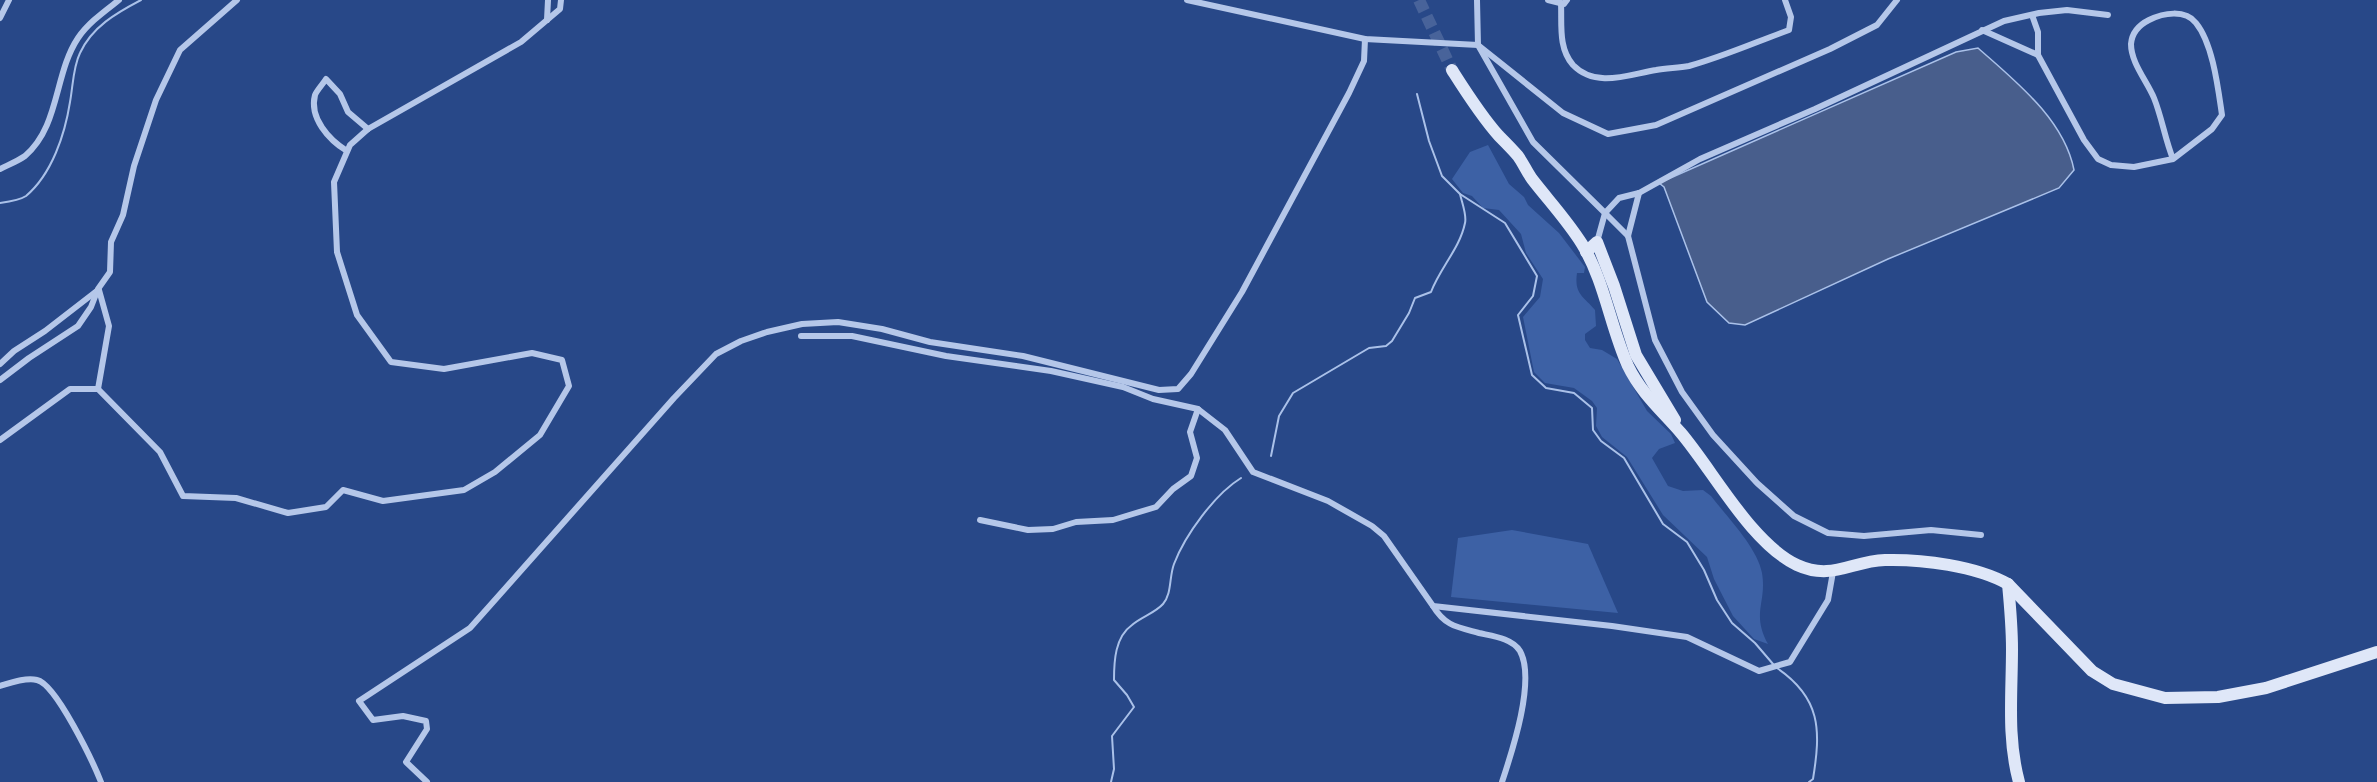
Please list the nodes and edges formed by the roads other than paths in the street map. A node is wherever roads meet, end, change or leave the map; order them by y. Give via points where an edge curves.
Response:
1 (9, 0) edge
2 (119, 0) edge
3 (237, 0) edge
4 (548, 0) edge
5 (561, 0) edge
6 (1187, 0) edge
7 (1477, 0) edge
8 (1548, 0) edge
9 (1785, 0) edge
10 (1897, 0) edge
11 (1564, 2) edge
12 (2032, 15) junction
13 (2108, 15) dead end
14 (0, 18) edge
15 (547, 21) junction
16 (1982, 30) junction
17 (1365, 39) junction
18 (1478, 45) junction
19 (2038, 55) junction
20 (1452, 70) tunnel mouth
21 (368, 129) junction
22 (347, 151) junction
23 (2173, 159) junction
24 (0, 169) edge
25 (1639, 193) junction
26 (1605, 213) junction
27 (1628, 236) junction
28 (1597, 242) junction
29 (1586, 252) junction
30 (98, 289) junction
31 (801, 336) dead end
32 (0, 364) edge
33 (0, 380) edge
34 (98, 388) junction
35 (1198, 409) junction
36 (1680, 432) junction
37 (0, 440) edge
38 (980, 520) dead end
39 (1981, 535) dead end
40 (1833, 572) junction
41 (2008, 584) junction
42 (1433, 606) junction
43 (2377, 652) edge
44 (0, 686) edge
45 (101, 782) edge
46 (427, 782) edge
47 (1502, 782) edge
48 (2019, 782) edge

1 - 14 street
2 - 24 street via 78,37 44,134 24,156
3 - 30 street via 180,50 156,100 123,215 111,242 110,272
4 - 15 street
5 - 15 street via 560,9
6 - 17 street
7 - 18 street
8 - 11 street
9 - 11 street via 1791,17 1788,30 1688,66 1604,79 1573,65 1564,50
10 - 18 street via 1877,25 1830,50 1656,125 1608,134 1563,113
12 - 13 street via 2067,10
12 - 16 street
12 - 19 street via 2038,32
15 - 21 street via 521,42
16 - 19 street
16 - 25 street via 1700,159
17 - 18 street
17 - 46 street via 1364,61 1326,135 1242,292 1178,389 1160,390 1023,356 930,342 838,322 802,324 767,332 716,354 470,628 359,701 373,720 403,716 426,721 427,729 406,762
18 - 26 street via 1533,142
19 - 23 street via 2098,159 2111,165 2134,167
20 - 29 street
21 - 22 street
21 - 22 street via 348,112 340,94 326,79 315,94 314,111 333,143
22 - 34 street via 334,182 338,252 357,315 391,362 444,369 532,353 562,360 569,386 540,435 495,472 464,490 383,501 343,490 326,507 288,513 236,498 183,496 160,452
23 - 23 street via 2154,98 2131,45 2133,33 2143,23 2165,13 2195,21 2213,65 2222,115 2197,143
25 - 26 street via 1619,198
25 - 27 street
26 - 27 street
26 - 28 street
27 - 39 street via 1655,340 1682,392 1713,435 1794,516 1828,533 1864,536 1931,530
28 - 29 street
28 - 36 street via 1636,355
29 - 36 street via 1602,284 1630,369 1657,409
30 - 32 street
30 - 33 street via 78,326
30 - 34 street via 109,326
31 - 35 street via 852,336 946,356 1051,371
34 - 37 street via 70,389
35 - 38 street via 1190,432 1197,458 1191,476 1156,507 1113,520 1076,522 1053,529 1028,530
35 - 42 street via 1225,430 1252,472 1328,501 1372,526
36 - 40 street via 1709,473 1779,554 1813,571
40 - 41 street via 1861,562 1916,562 1965,569
40 - 42 street via 1828,600 1790,662 1759,671 1687,637
41 - 43 street via 2092,671 2113,684 2164,698 2218,698 2266,688
41 - 48 street via 2012,648 2010,726
42 - 47 street via 1441,619 1509,640 1520,651 1526,674 1521,713
44 - 45 street via 37,680 51,688

